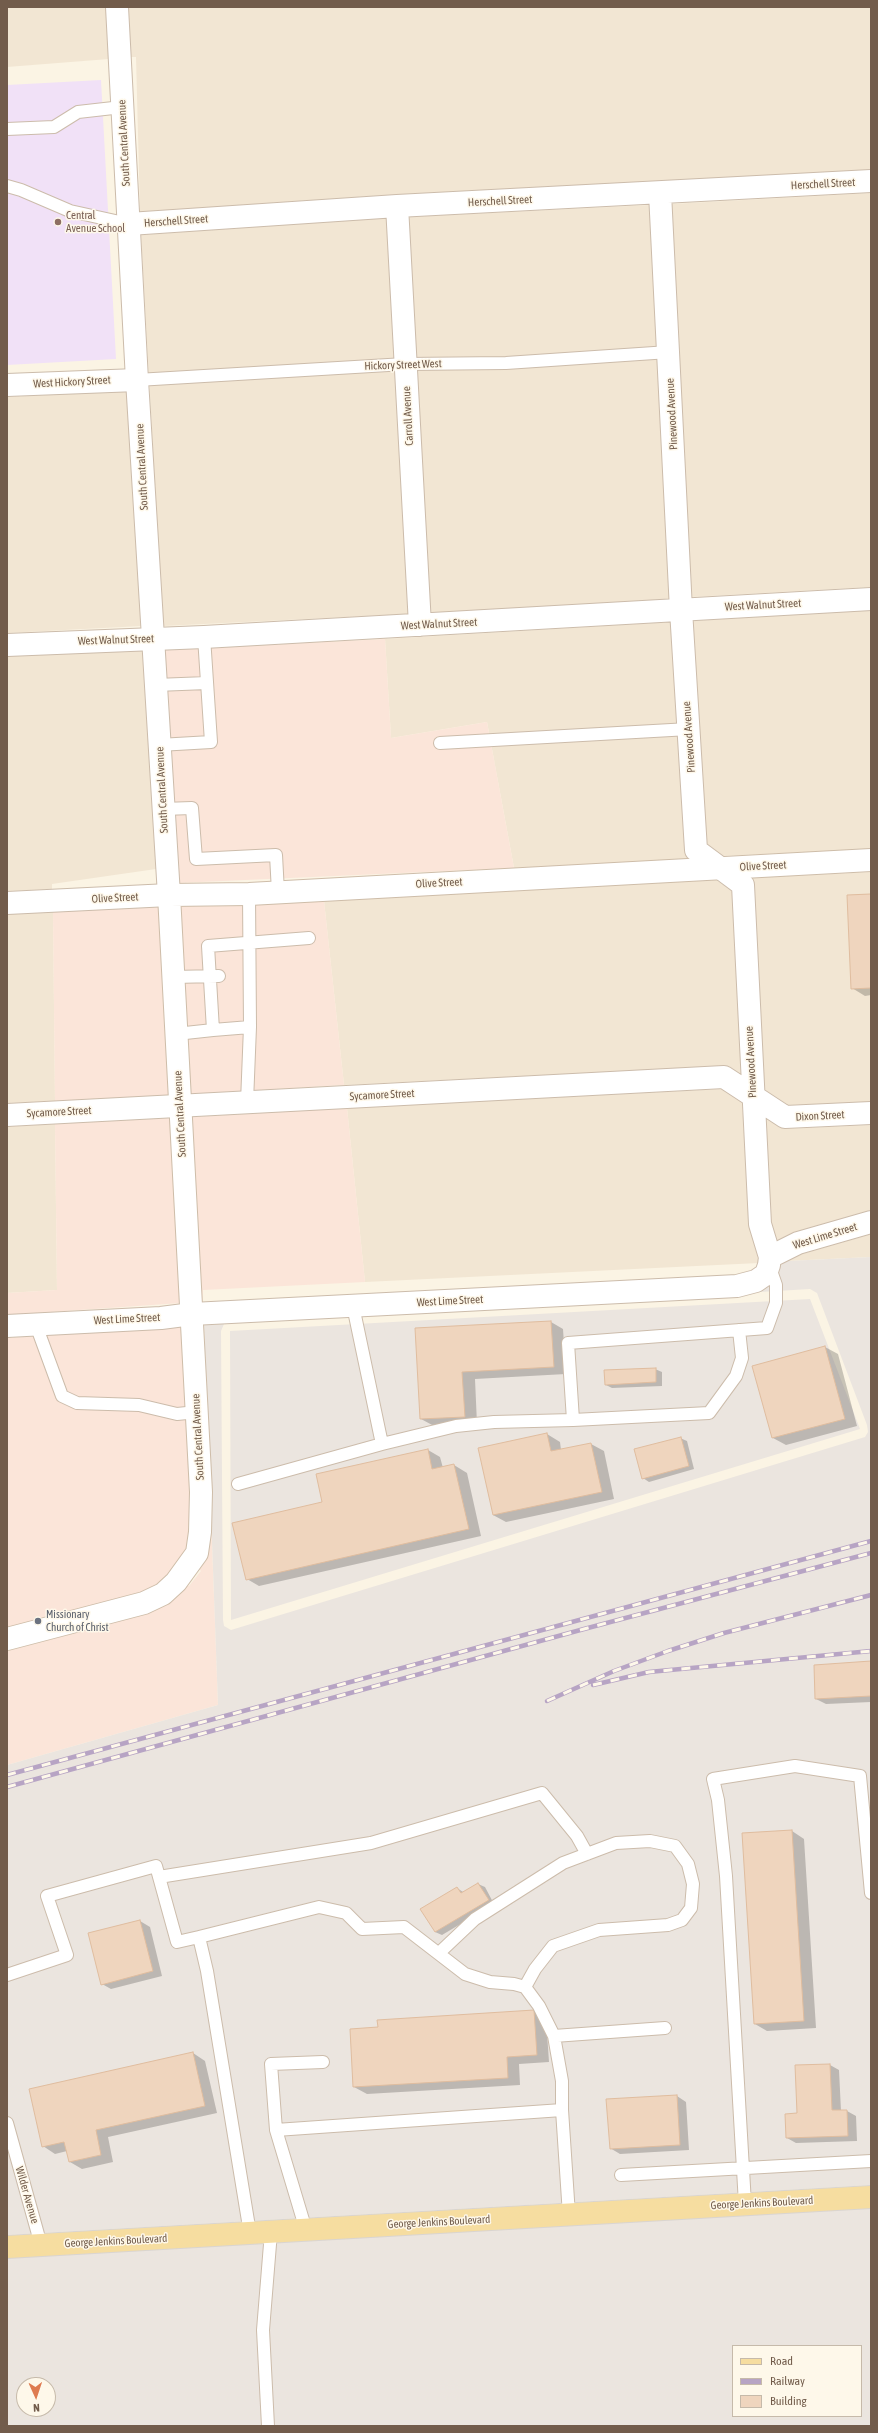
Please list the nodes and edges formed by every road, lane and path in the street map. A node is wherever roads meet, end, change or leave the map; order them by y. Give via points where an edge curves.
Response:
1 (117, 7) edge
2 (122, 107) junction
3 (7, 129) edge
4 (871, 181) edge
5 (7, 186) edge
6 (660, 193) junction
7 (397, 206) junction
8 (129, 224) junction
9 (669, 352) junction
10 (405, 364) junction
11 (137, 380) junction
12 (7, 385) edge
13 (871, 599) edge
14 (681, 610) junction
15 (420, 625) junction
16 (204, 637) junction
17 (153, 638) junction
18 (7, 644) edge
19 (207, 683) junction
20 (156, 685) junction
21 (689, 729) junction
22 (440, 743) dead end
23 (159, 745) junction
24 (163, 809) junction
25 (871, 860) edge
26 (718, 868) junction
27 (278, 892) junction
28 (249, 894) junction
29 (169, 895) junction
30 (7, 903) edge
31 (309, 938) dead end
32 (250, 942) junction
33 (214, 976) junction
34 (173, 977) junction
35 (250, 1027) junction
36 (213, 1030) junction
37 (176, 1034) junction
38 (752, 1095) junction
39 (247, 1102) junction
40 (180, 1105) junction
41 (871, 1113) edge
42 (7, 1115) edge
43 (871, 1222) edge
44 (770, 1261) junction
45 (353, 1306) junction
46 (192, 1314) junction
47 (36, 1324) junction
48 (7, 1326) edge
49 (739, 1330) junction
50 (197, 1412) junction
51 (573, 1420) junction
52 (382, 1444) junction
53 (238, 1484) dead end
54 (7, 1640) edge
55 (866, 1775) edge
56 (587, 1854) junction
57 (159, 1878) junction
58 (871, 1893) edge
59 (198, 1937) junction
60 (439, 1953) junction
61 (7, 1975) edge
62 (525, 1987) junction
63 (665, 2028) dead end
64 (554, 2036) junction
65 (323, 2062) dead end
66 (562, 2110) junction
67 (7, 2123) edge
68 (276, 2130) junction
69 (871, 2161) edge
70 (741, 2169) junction
71 (621, 2174) dead end
72 (871, 2197) edge
73 (745, 2204) junction
74 (569, 2215) junction
75 (306, 2230) junction
76 (260, 2233) junction
77 (41, 2244) junction
78 (7, 2247) edge
79 (268, 2426) edge

1 - 2 street, South Central Avenue
2 - 3 lane via 78,112 54,127
2 - 8 street, South Central Avenue
4 - 6 street, Herschell Street
5 - 8 lane via 70,211
6 - 7 street, Herschell Street
6 - 9 street, Pinewood Avenue
7 - 8 street, Herschell Street
7 - 10 street, Carroll Avenue
8 - 11 street, South Central Avenue
9 - 10 lane, Hickory Street West via 506,363
9 - 14 street, Pinewood Avenue
10 - 11 lane, Hickory Street West
10 - 15 street, Carroll Avenue
11 - 12 street, West Hickory Street
11 - 17 street, South Central Avenue
13 - 14 street, West Walnut Street
14 - 15 street, West Walnut Street
14 - 21 street, Pinewood Avenue
15 - 16 street, West Walnut Street
16 - 17 street, West Walnut Street
16 - 19 lane
17 - 18 street, West Walnut Street
17 - 20 street, South Central Avenue
19 - 20 lane
19 - 23 lane via 211,742
20 - 23 street, South Central Avenue
21 - 22 lane
21 - 26 street, Pinewood Avenue via 696,850
23 - 24 street, South Central Avenue
24 - 27 lane via 192,808 196,859 276,855
24 - 29 street, South Central Avenue
25 - 26 street, Olive Street
26 - 27 street, Olive Street
26 - 38 street, Pinewood Avenue via 743,885
27 - 28 street, Olive Street
28 - 29 street, Olive Street
28 - 32 lane
29 - 30 street, Olive Street
29 - 34 street, South Central Avenue
31 - 32 lane
32 - 33 lane via 208,946
32 - 35 lane via 245,975
33 - 34 lane
33 - 36 lane
34 - 37 street, South Central Avenue
35 - 36 lane
35 - 39 lane
36 - 37 lane
37 - 40 street, South Central Avenue
38 - 39 street, Sycamore Street via 724,1077
38 - 41 street, Dixon Street via 785,1117
38 - 44 street, Pinewood Avenue via 760,1224
39 - 40 street, Sycamore Street
40 - 42 street, Sycamore Street
40 - 46 street, South Central Avenue
43 - 44 street, West Lime Street via 798,1243
44 - 45 street, West Lime Street via 762,1279 737,1286
44 - 49 lane via 776,1285 776,1303 767,1328
45 - 46 street, West Lime Street
45 - 52 lane
46 - 47 street, West Lime Street via 161,1318
46 - 50 street, South Central Avenue
47 - 48 street, West Lime Street
47 - 50 lane via 62,1396 77,1403 139,1405 177,1414
49 - 51 lane via 742,1358 736,1376 709,1413
49 - 51 lane via 568,1342
50 - 54 street, South Central Avenue via 200,1532 196,1552 186,1571 163,1594 144,1603
51 - 52 lane via 494,1422 456,1426
52 - 53 lane
55 - 58 lane
55 - 70 lane via 795,1766 713,1779 718,1800 726,1876
56 - 57 lane via 577,1836 542,1793 371,1843
56 - 60 lane via 563,1863 475,1919
56 - 62 lane via 616,1843 650,1842 674,1846 688,1864 693,1884 691,1908 682,1920 668,1925 599,1930 553,1946
57 - 59 lane via 177,1942
57 - 61 lane via 156,1866 47,1896 67,1955
59 - 60 lane via 319,1907 346,1913 362,1929 404,1927
59 - 76 lane
60 - 62 lane via 465,1974 490,1982
62 - 64 lane via 539,2006
63 - 64 lane
64 - 66 lane via 562,2080
65 - 68 lane via 271,2064
66 - 68 lane
66 - 74 lane
67 - 77 lane, Wilder Avenue
68 - 75 lane
69 - 70 lane
70 - 71 lane
70 - 73 lane
72 - 73 main road, George Jenkins Boulevard
73 - 74 main road, George Jenkins Boulevard
74 - 75 main road, George Jenkins Boulevard
75 - 76 main road, George Jenkins Boulevard
76 - 77 main road, George Jenkins Boulevard
76 - 79 lane
77 - 78 main road, George Jenkins Boulevard

